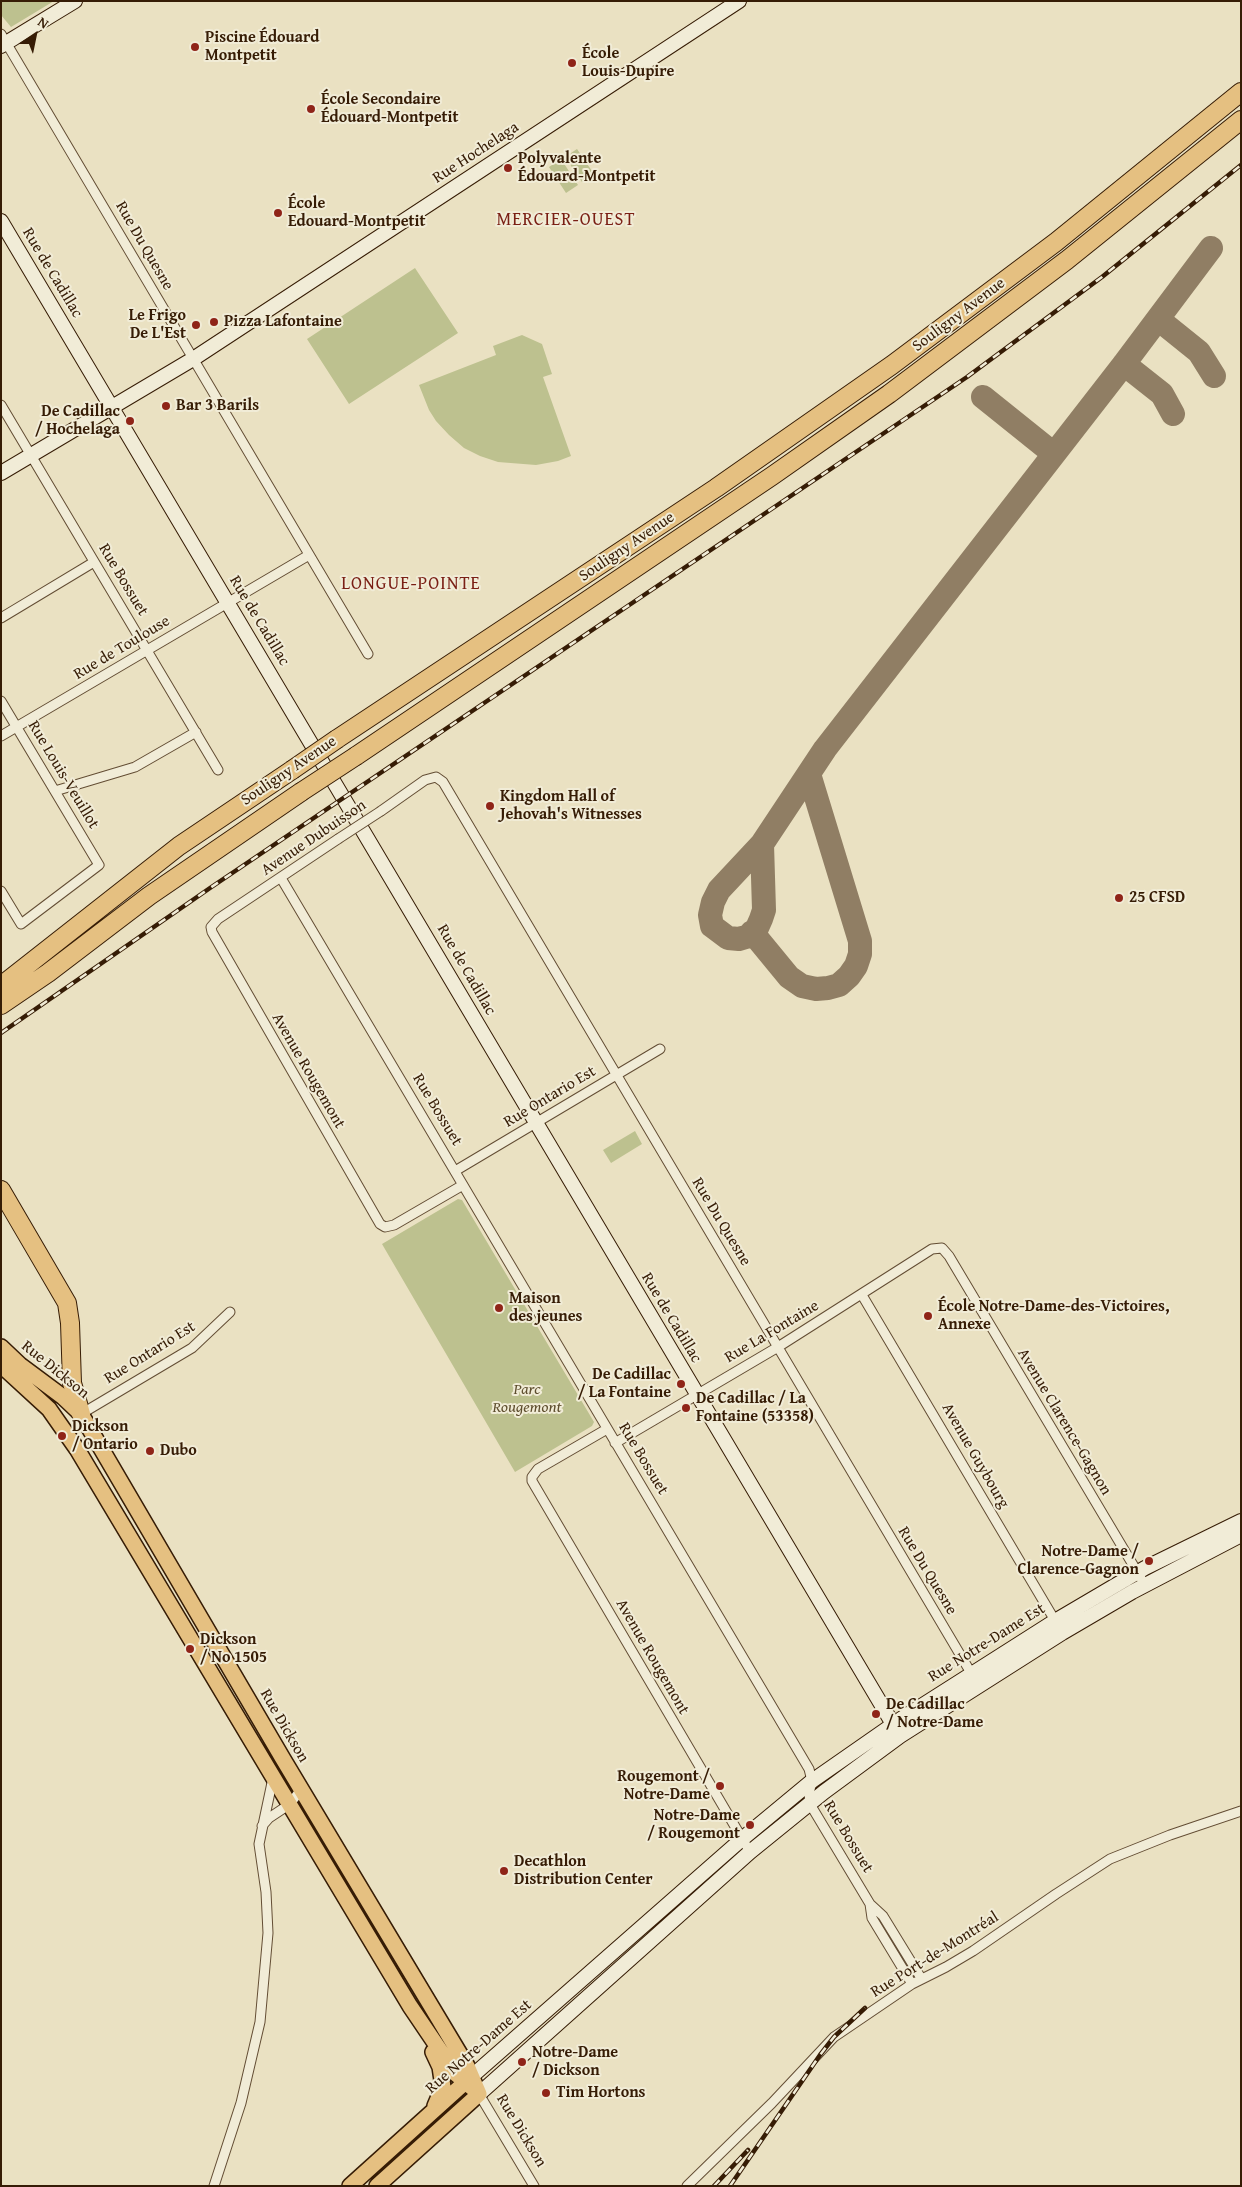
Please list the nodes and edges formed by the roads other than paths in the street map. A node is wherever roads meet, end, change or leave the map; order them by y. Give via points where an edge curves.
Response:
1 (75, 1) edge
2 (739, 1) edge
3 (3, 41) edge
4 (1241, 92) edge
5 (1241, 120) edge
6 (1, 221) edge
7 (193, 359) junction
8 (1, 405) edge
9 (112, 408) junction
10 (31, 455) junction
11 (1, 473) edge
12 (310, 555) junction
13 (94, 562) junction
14 (228, 602) junction
15 (1, 618) edge
16 (147, 650) junction
17 (368, 654) dead end
18 (1, 701) edge
19 (17, 727) junction
20 (196, 732) junction
21 (1, 736) edge
22 (218, 770) dead end
23 (436, 777) joint
24 (55, 791) junction
25 (281, 878) junction
26 (1, 890) edge
27 (212, 927) joint
28 (7, 986) edge
29 (1, 1006) edge
30 (660, 1049) dead end
31 (617, 1075) junction
32 (536, 1124) junction
33 (455, 1171) junction
34 (464, 1185) junction
35 (1, 1190) edge
36 (942, 1248) joint
37 (862, 1295) junction
38 (230, 1312) dead end
39 (1, 1347) edge
40 (778, 1347) junction
41 (1, 1363) edge
42 (696, 1394) junction
43 (81, 1414) junction
44 (607, 1429) junction
45 (616, 1442) junction
46 (1241, 1521) edge
47 (1241, 1535) edge
48 (1137, 1573) junction
49 (1144, 1585) junction
50 (1059, 1627) junction
51 (975, 1679) junction
52 (896, 1730) junction
53 (273, 1776) junction
54 (812, 1781) junction
55 (302, 1788) junction
56 (290, 1804) junction
57 (810, 1804) junction
58 (1241, 1811) edge
59 (262, 1827) junction
60 (742, 1839) junction
61 (339, 1851) junction
62 (750, 1852) junction
63 (323, 1860) junction
64 (365, 1896) junction
65 (870, 1904) junction
66 (350, 1906) junction
67 (637, 1943) junction
68 (921, 1978) junction
69 (912, 1984) junction
70 (410, 2006) junction
71 (468, 2080) junction
72 (478, 2094) junction
73 (432, 2110) junction
74 (214, 2186) edge
75 (350, 2186) edge
76 (377, 2186) edge
77 (534, 2186) edge
78 (687, 2186) edge

1 - 3 main road
2 - 7 main road, Rue Hochelaga
3 - 7 street, Rue Du Quesne
4 - 28 highway, Souligny Avenue, bridge via 1063,236 892,365 708,493 179,846
5 - 28 highway, Souligny Avenue, bridge via 1052,272 896,389 137,905
6 - 9 main road, Rue de Cadillac
7 - 9 main road, Rue Hochelaga
7 - 12 street, Rue Du Quesne
8 - 10 street, Rue Bossuet
9 - 10 main road, Rue Hochelaga
9 - 14 main road, Rue de Cadillac
10 - 11 main road, Rue Hochelaga
10 - 13 street, Rue Bossuet
12 - 14 street, Rue de Toulouse
12 - 17 street, Rue Du Quesne
13 - 15 street
13 - 16 street, Rue Bossuet
14 - 16 street, Rue de Toulouse
14 - 32 main road, Rue de Cadillac
16 - 19 street, Rue de Toulouse
16 - 20 street, Rue Bossuet
18 - 19 street, Rue Louis-Veuillot
19 - 21 street, Rue de Toulouse
19 - 24 street, Rue Louis-Veuillot
20 - 22 street, Rue Bossuet
20 - 24 street via 135,767
23 - 25 street, Avenue Dubuisson, bridge via 425,780
23 - 31 street, Rue Du Quesne via 445,785
24 - 26 street, Rue Louis-Veuillot via 99,865 21,924
25 - 27 street, Avenue Dubuisson via 218,919
25 - 33 street, Rue Bossuet
27 - 34 street, Avenue Rougemont via 219,946 377,1219 385,1227 394,1225
28 - 29 highway
30 - 31 street, Rue Ontario Est
31 - 32 street, Rue Ontario Est
31 - 40 street, Rue Du Quesne
32 - 33 street, Rue Ontario Est
32 - 42 main road, Rue de Cadillac
33 - 34 street, Rue Bossuet
34 - 44 street, Rue Bossuet
35 - 43 highway via 67,1304 72,1383
36 - 37 street, Rue La Fontaine via 932,1249
36 - 48 street, Avenue Clarence-Gagnon
37 - 40 street, Rue La Fontaine
37 - 50 street, Avenue Guybourg
38 - 43 street, Rue Ontario Est via 192,1348
39 - 43 main road, Rue Dickson
40 - 42 street, Rue La Fontaine
40 - 51 street, Rue Du Quesne
41 - 43 main road via 45,1393 69,1416
41 - 53 main road, Rue Dickson via 49,1409 72,1442
42 - 45 street, Rue La Fontaine
42 - 52 main road, Rue de Cadillac
43 - 55 main road, Rue Dickson
44 - 45 street, Rue Bossuet
44 - 60 street, Avenue Rougemont via 538,1469 532,1477 533,1484
45 - 54 street, Rue Bossuet via 809,1769
46 - 48 main road, Rue Notre-Dame Est
47 - 49 main road, Rue Notre-Dame Est
48 - 49 street, Avenue Clarence-Gagnon
48 - 50 main road, Rue Notre-Dame Est
49 - 50 main road, Rue Notre-Dame Est
50 - 51 main road, Rue Notre-Dame Est
51 - 52 main road, Rue Notre-Dame Est
52 - 54 main road, Rue Notre-Dame Est
52 - 57 main road, Rue Notre-Dame Est
53 - 56 main road, Rue Dickson
53 - 59 street
54 - 57 street, Rue Bossuet
54 - 60 main road, Rue Notre-Dame Est
55 - 56 street
55 - 61 main road, Rue Dickson
56 - 59 street via 269,1818
56 - 63 main road, Rue Dickson
57 - 62 main road, Rue Notre-Dame Est
57 - 65 street, Rue Bossuet
58 - 68 street, Rue Port-de-Montréal via 1110,1860 974,1951
59 - 74 street via 259,1844 268,1933 260,2022 241,2103
60 - 62 street, Avenue Rougemont
60 - 67 main road, Rue Notre-Dame Est
61 - 63 main road
61 - 64 main road, Rue Dickson
62 - 67 main road, Rue Notre-Dame Est
63 - 66 main road, Rue Dickson
64 - 66 main road
64 - 71 main road, Rue Dickson
65 - 68 street, Rue Bossuet via 883,1916
65 - 69 street, Rue Bossuet via 872,1918
66 - 70 main road, Rue Dickson
67 - 71 main road, Rue Notre-Dame Est
67 - 72 main road, Rue Notre-Dame Est
68 - 69 street, Rue Port-de-Montréal
69 - 78 street, Rue Port-de-Montréal via 834,2037
70 - 71 main road, Rue Dickson via 456,2074
70 - 73 main road via 441,2074 443,2087
71 - 72 main road, Rue Dickson
71 - 73 main road, Rue Notre-Dame Est
72 - 76 main road, Rue Notre-Dame Est
72 - 77 street, Rue Dickson
73 - 75 main road, Rue Notre-Dame Est

